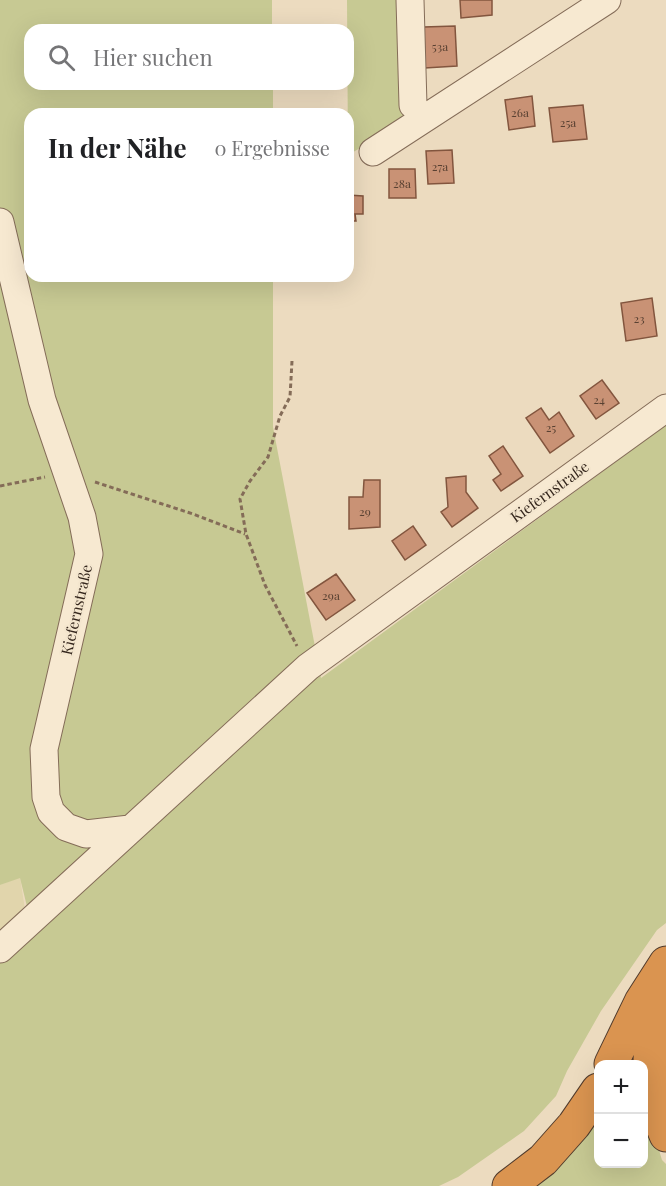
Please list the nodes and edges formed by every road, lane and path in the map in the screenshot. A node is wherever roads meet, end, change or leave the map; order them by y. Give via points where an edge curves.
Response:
1 (410, 0) edge
2 (607, 0) edge
3 (413, 105) dead end
4 (372, 152) dead end
5 (0, 222) edge
6 (292, 361) dead end
7 (666, 408) edge
8 (67, 473) junction
9 (0, 486) edge
10 (246, 534) junction
11 (308, 667) junction
12 (130, 829) junction
13 (0, 949) edge
14 (666, 963) edge
15 (666, 1005) edge
16 (613, 1060) edge
17 (594, 1096) edge
18 (666, 1135) edge
19 (509, 1186) edge

1 - 3 street
2 - 4 street
5 - 8 street, Kiefernstraße via 42,400
6 - 10 path via 290,397 268,457 240,499
7 - 11 street, Kiefernstraße
8 - 9 path
8 - 10 path
8 - 12 street, Kiefernstraße via 89,554 44,749 46,797 51,813 66,827 86,834
10 - 11 path via 265,585
11 - 12 street, Kiefernstraße
12 - 13 street, Kiefernstraße
14 - 16 highway via 641,1002
15 - 18 highway via 652,1043 649,1077 656,1113
17 - 19 highway via 543,1160

